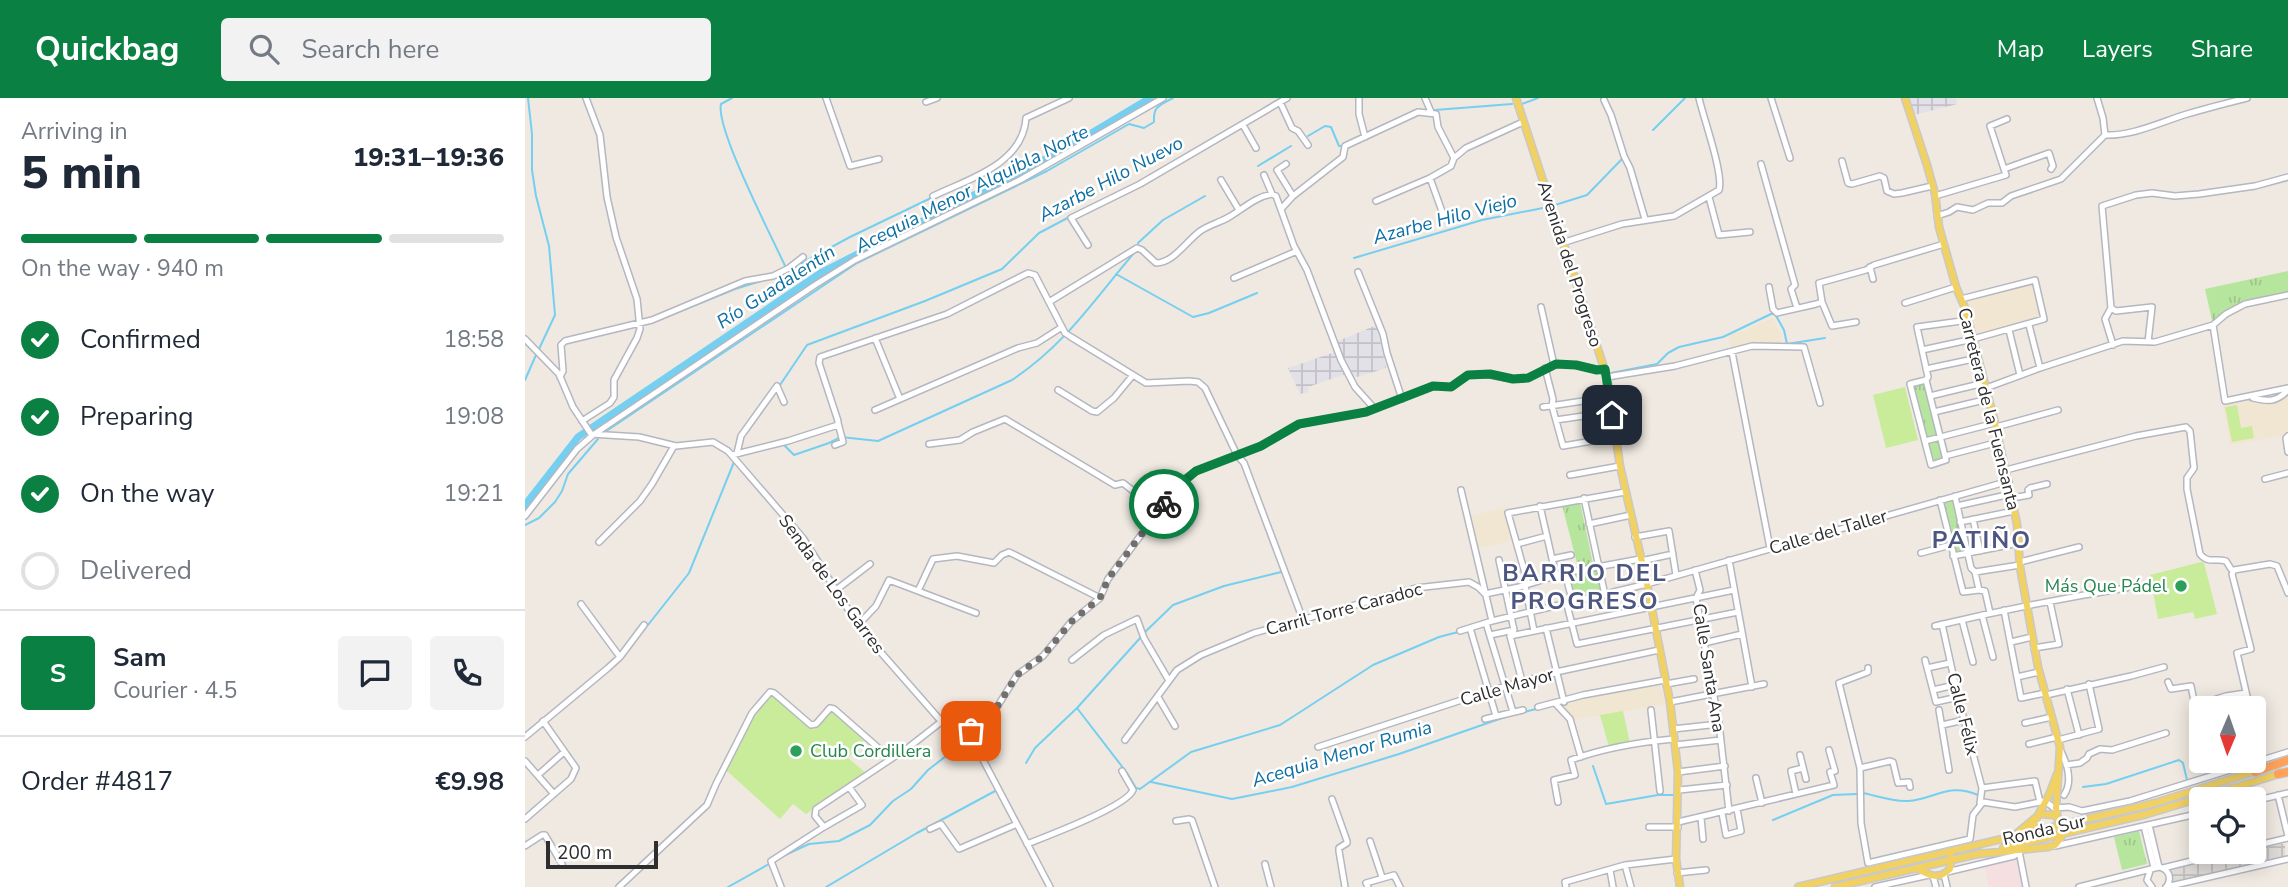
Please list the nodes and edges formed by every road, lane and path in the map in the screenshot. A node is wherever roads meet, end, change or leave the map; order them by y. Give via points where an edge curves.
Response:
1 (586, 98) edge
2 (826, 98) edge
3 (937, 98) edge
4 (1069, 98) edge
5 (1163, 98) edge
6 (1287, 98) edge
7 (1359, 98) edge
8 (1425, 98) edge
9 (1516, 98) edge
10 (1699, 98) edge
11 (1771, 98) edge
12 (1905, 98) edge
13 (2097, 98) edge
14 (2247, 98) edge
15 (1604, 100) dead end
16 (926, 102) dead end
17 (1280, 102) junction
18 (1430, 112) junction
19 (2007, 119) dead end
20 (1523, 122) junction
21 (1243, 125) junction
22 (2105, 135) junction
23 (1365, 136) junction
24 (1308, 145) dead end
25 (1256, 148) dead end
26 (1454, 158) junction
27 (1790, 158) dead end
28 (879, 159) dead end
29 (1842, 161) dead end
30 (1286, 164) dead end
31 (1761, 164) dead end
32 (2004, 169) junction
33 (2051, 169) dead end
34 (1263, 175) dead end
35 (2288, 177) edge
36 (1430, 178) junction
37 (1221, 180) dead end
38 (1932, 186) junction
39 (1272, 194) junction
40 (933, 196) dead end
41 (1293, 196) junction
42 (1935, 196) junction
43 (1709, 197) junction
44 (1376, 201) dead end
45 (1281, 209) junction
46 (1239, 210) junction
47 (1937, 216) junction
48 (1444, 217) dead end
49 (1646, 219) junction
50 (1750, 232) dead end
51 (1562, 243) junction
52 (1944, 244) junction
53 (1088, 245) dead end
54 (1297, 251) junction
55 (803, 257) dead end
56 (1870, 267) junction
57 (1358, 272) dead end
58 (1234, 278) dead end
59 (1873, 279) dead end
60 (1769, 287) dead end
61 (1957, 287) junction
62 (2288, 295) edge
63 (1961, 299) junction
64 (1049, 302) junction
65 (1822, 302) junction
66 (1905, 303) dead end
67 (1541, 307) dead end
68 (1797, 308) junction
69 (2111, 308) junction
70 (1969, 320) junction
71 (640, 321) junction
72 (1856, 322) dead end
73 (2029, 325) junction
74 (2213, 325) junction
75 (2009, 330) junction
76 (1066, 333) junction
77 (875, 338) junction
78 (525, 339) edge
79 (1973, 339) junction
80 (2148, 342) junction
81 (2113, 345) junction
82 (1922, 350) junction
83 (1733, 352) junction
84 (1978, 358) junction
85 (1554, 365) junction
86 (1545, 368) junction
87 (2040, 368) junction
88 (1605, 369) junction
89 (1926, 369) junction
90 (1133, 375) junction
91 (2020, 375) junction
92 (560, 377) junction
93 (1607, 377) junction
94 (1926, 380) junction
95 (1985, 386) junction
96 (2288, 389) edge
97 (1058, 390) dead end
98 (1930, 396) junction
99 (1610, 397) junction
100 (900, 399) junction
101 (1402, 399) junction
102 (1989, 399) junction
103 (784, 402) dead end
104 (1820, 403) dead end
105 (1552, 406) junction
106 (1373, 407) junction
107 (1543, 407) dead end
108 (875, 410) dead end
109 (2058, 410) dead end
110 (1934, 412) junction
111 (1597, 414) dead end
112 (1556, 420) junction
113 (582, 422) junction
114 (838, 423) junction
115 (1995, 425) junction
116 (591, 434) junction
117 (2288, 436) edge
118 (1615, 437) junction
119 (1940, 437) junction
120 (1925, 442) junction
121 (1999, 442) junction
122 (929, 444) dead end
123 (835, 445) dead end
124 (674, 446) junction
125 (2288, 452) edge
126 (735, 454) junction
127 (1237, 455) junction
128 (1945, 456) junction
129 (1620, 466) junction
130 (2006, 470) junction
131 (2288, 473) edge
132 (1570, 475) dead end
133 (2265, 479) dead end
134 (2008, 481) junction
135 (1180, 484) junction
136 (2047, 484) dead end
137 (1461, 490) dead end
138 (1625, 492) junction
139 (1955, 496) junction
140 (2012, 496) junction
141 (1584, 498) junction
142 (1940, 500) junction
143 (1540, 506) junction
144 (1957, 506) junction
145 (2014, 511) junction
146 (1630, 515) junction
147 (525, 516) edge
148 (1973, 519) junction
149 (1960, 522) junction
150 (1589, 524) junction
151 (1547, 536) junction
152 (1635, 537) junction
153 (600, 542) dead end
154 (2019, 543) junction
155 (1517, 544) junction
156 (1951, 545) junction
157 (2079, 547) dead end
158 (1770, 548) junction
159 (1980, 551) junction
160 (1921, 553) dead end
161 (1673, 554) junction
162 (1967, 554) junction
163 (1571, 555) dead end
164 (1954, 556) junction
165 (1552, 559) junction
166 (1499, 560) dead end
167 (1641, 560) junction
168 (1729, 560) junction
169 (870, 564) dead end
170 (2020, 564) junction
171 (1598, 566) junction
172 (1695, 570) junction
173 (2234, 570) junction
174 (1975, 572) junction
175 (1565, 573) junction
176 (1676, 575) junction
177 (1556, 576) junction
178 (1647, 584) junction
179 (1527, 585) junction
180 (2126, 588) dead end
181 (836, 590) junction
182 (1505, 590) junction
183 (1734, 590) junction
184 (1979, 590) junction
185 (918, 591) junction
186 (2288, 593) edge
187 (1485, 594) junction
188 (1605, 595) junction
189 (1100, 598) junction
190 (1696, 598) junction
191 (2050, 602) junction
192 (581, 604) dead end
193 (1570, 604) junction
194 (2026, 605) junction
195 (1651, 607) junction
196 (2004, 610) junction
197 (1738, 612) junction
198 (977, 613) dead end
199 (1531, 613) junction
200 (1990, 613) junction
201 (1982, 615) junction
202 (1511, 617) junction
203 (1700, 619) junction
204 (1303, 620) junction
205 (1962, 620) junction
206 (1489, 622) junction
207 (1571, 623) junction
208 (644, 625) dead end
209 (858, 625) junction
210 (1470, 628) junction
211 (1546, 628) junction
212 (1655, 629) junction
213 (1460, 631) dead end
214 (1534, 631) junction
215 (1512, 633) junction
216 (1490, 635) junction
217 (1742, 635) junction
218 (2032, 637) junction
219 (2011, 642) junction
220 (1704, 643) junction
221 (2034, 648) junction
222 (1659, 650) junction
223 (620, 657) junction
224 (1993, 657) dead end
225 (1072, 660) dead end
226 (1925, 660) dead end
227 (1973, 662) dead end
228 (1950, 663) junction
229 (2164, 667) dead end
230 (1868, 668) dead end
231 (1927, 668) junction
232 (1556, 671) junction
233 (2039, 672) junction
234 (2017, 677) junction
235 (1168, 679) junction
236 (1694, 679) dead end
237 (1522, 681) junction
238 (1666, 682) junction
239 (2168, 682) dead end
240 (1764, 684) dead end
241 (2089, 684) junction
242 (1955, 685) junction
243 (1506, 686) junction
244 (1752, 687) junction
245 (2067, 689) junction
246 (1933, 690) junction
247 (1489, 691) junction
248 (2246, 693) junction
249 (2045, 694) junction
250 (1713, 695) junction
251 (1158, 696) junction
252 (2247, 696) edge
253 (1958, 697) junction
254 (1564, 702) junction
255 (1670, 702) junction
256 (1555, 703) junction
257 (1538, 707) dead end
258 (1523, 710) dead end
259 (1651, 710) dead end
260 (1939, 710) dead end
261 (1513, 712) junction
262 (1496, 716) junction
263 (2052, 717) junction
264 (1485, 719) dead end
265 (1964, 720) junction
266 (543, 721) junction
267 (941, 722) junction
268 (2025, 723) dead end
269 (1719, 724) junction
270 (1942, 725) junction
271 (1175, 726) dead end
272 (1673, 729) junction
273 (2166, 733) dead end
274 (969, 735) junction
275 (2079, 735) junction
276 (525, 737) edge
277 (1125, 740) dead end
278 (1721, 740) junction
279 (1655, 741) junction
280 (1675, 742) junction
281 (2058, 742) junction
282 (2029, 744) dead end
283 (1318, 747) dead end
284 (1829, 750) dead end
285 (564, 752) junction
286 (2288, 752) edge
287 (1800, 755) dead end
288 (1581, 757) junction
289 (2266, 758) edge
290 (891, 759) junction
291 (525, 761) edge
292 (2288, 761) edge
293 (1725, 766) junction
294 (2063, 766) junction
295 (1803, 768) junction
296 (1860, 768) junction
297 (2266, 768) edge
298 (1949, 770) dead end
299 (1122, 771) dead end
300 (1678, 772) junction
301 (2288, 772) edge
302 (2216, 774) edge
303 (2249, 774) edge
304 (2278, 774) joint
305 (538, 775) junction
306 (1756, 778) dead end
307 (1806, 779) dead end
308 (1727, 785) junction
309 (849, 787) junction
310 (1910, 787) dead end
311 (1982, 788) junction
312 (1679, 790) junction
313 (1660, 791) dead end
314 (2288, 793) edge
315 (554, 794) junction
316 (1796, 794) junction
317 (2062, 795) junction
318 (2278, 795) junction
319 (2266, 798) edge
320 (1332, 799) dead end
321 (2045, 799) junction
322 (1558, 802) dead end
323 (1762, 803) junction
324 (1980, 803) junction
325 (2059, 807) junction
326 (2073, 808) junction
327 (1737, 809) junction
328 (1729, 811) junction
329 (1722, 813) junction
330 (2038, 816) junction
331 (2189, 816) edge
332 (1701, 817) junction
333 (525, 819) edge
334 (1176, 821) dead end
335 (2060, 823) junction
336 (1017, 824) junction
337 (1678, 825) junction
338 (2147, 825) junction
339 (824, 827) junction
340 (1649, 827) dead end
341 (930, 829) dead end
342 (2027, 834) junction
343 (2062, 835) junction
344 (2288, 837) edge
345 (2008, 838) junction
346 (1703, 839) dead end
347 (1370, 841) dead end
348 (2266, 843) edge
349 (1027, 844) junction
350 (525, 846) edge
351 (2028, 846) junction
352 (2048, 847) junction
353 (2019, 851) junction
354 (1950, 852) junction
355 (1979, 854) junction
356 (1676, 859) junction
357 (2288, 859) edge
358 (1952, 860) junction
359 (2189, 861) edge
360 (562, 864) dead end
361 (1265, 864) dead end
362 (1625, 865) junction
363 (1916, 868) junction
364 (2156, 869) junction
365 (1609, 870) junction
366 (1706, 870) dead end
367 (1677, 873) junction
368 (1946, 873) junction
369 (1931, 876) junction
370 (1383, 877) junction
371 (1580, 877) junction
372 (619, 887) edge
373 (781, 887) edge
374 (1051, 887) edge
375 (1215, 887) edge
376 (1271, 887) edge
377 (1345, 887) edge
378 (1368, 887) edge
379 (1399, 887) edge
380 (1566, 887) edge
381 (1583, 887) edge
382 (1613, 887) edge
383 (1630, 887) edge
384 (1680, 887) edge
385 (1798, 887) edge
386 (1835, 887) edge
387 (1875, 887) edge
388 (1936, 887) edge
389 (1947, 887) edge
390 (2026, 887) edge
391 (2079, 887) edge
392 (2151, 887) edge
393 (2166, 887) edge

1 - 71 street via 600,135 615,237
2 - 28 street via 850,166
3 - 16 street
4 - 40 street via 1026,118 1018,145 1005,160
5 - 116 street via 1020,180 855,260
6 - 17 street
7 - 23 street
8 - 18 street
9 - 20 main road, Avenida del Progreso
10 - 43 street via 1721,185
11 - 27 street
12 - 38 main road, Carretera de la Fuensanta
13 - 22 street
14 - 22 street via 2151,127
15 - 49 street
17 - 21 street
17 - 24 street via 1292,128
18 - 23 street via 1418,112
18 - 26 street via 1436,114
19 - 32 street via 1990,126
20 - 26 street
20 - 51 main road, Avenida del Progreso
21 - 25 street
21 - 53 street via 1071,218
22 - 47 street via 2061,179 2002,203 1973,210 1957,207
23 - 41 street via 1345,146 1343,157
26 - 36 street via 1451,166
29 - 38 street via 1848,183 1880,176 1887,191 1894,194
30 - 41 street via 1277,170
31 - 68 street via 1795,285 1791,289
32 - 33 street via 2049,153
32 - 42 street via 2006,175
34 - 39 street
35 - 69 street via 2199,194 2136,195 2102,206
36 - 44 street
36 - 48 street
37 - 46 street
38 - 42 main road, Carretera de la Fuensanta
39 - 45 street
39 - 46 street
41 - 45 street
42 - 47 main road, Carretera de la Fuensanta
43 - 49 street via 1674,216
43 - 50 street via 1719,235
45 - 54 street
46 - 64 street via 1200,231 1160,264 1137,248
47 - 52 main road, Carretera de la Fuensanta
49 - 51 street
51 - 88 main road, Avenida del Progreso
52 - 56 street
52 - 61 main road, Carretera de la Fuensanta
54 - 58 street
54 - 106 street via 1341,360 1355,387
55 - 71 street via 773,276 745,281
56 - 59 street
56 - 65 street via 1819,283
57 - 101 street
60 - 68 street via 1777,313
61 - 63 main road, Carretera de la Fuensanta
61 - 66 street
62 - 74 street via 2245,304
63 - 70 main road, Carretera de la Fuensanta
63 - 73 street via 2035,280 2044,319
64 - 76 street
64 - 77 street via 1035,275 1028,273 947,314
65 - 68 street
65 - 72 street via 1832,326
67 - 85 street
69 - 80 street via 2152,307
69 - 81 street via 2105,318
70 - 79 main road, Carretera de la Fuensanta
70 - 82 street via 1917,327
71 - 92 street via 565,341
71 - 113 street via 638,338 614,380 614,397
73 - 75 street
73 - 87 street
74 - 80 street
74 - 96 street via 2225,401
75 - 79 street
75 - 91 street
76 - 90 street
76 - 100 street via 1018,348
77 - 100 street
77 - 114 street via 820,358
78 - 92 street
79 - 82 street
79 - 84 main road, Carretera de la Fuensanta
80 - 81 street
81 - 87 street
82 - 89 street
83 - 93 street
83 - 104 street via 1752,346 1804,347
83 - 158 street
84 - 89 street
84 - 95 main road, Carretera de la Fuensanta
85 - 86 street
85 - 88 street
86 - 101 street via 1528,378 1468,375 1451,387 1433,386
86 - 105 street
87 - 91 street
88 - 93 main road, Avenida del Progreso
89 - 94 street
90 - 97 street via 1097,412
90 - 127 street via 1146,383 1198,382 1209,395
91 - 95 street
92 - 113 street
93 - 99 main road, Avenida del Progreso
94 - 98 street
94 - 120 street via 1910,384
95 - 98 street
95 - 102 main road, Carretera de la Fuensanta
98 - 110 street
99 - 105 street
99 - 118 main road, Avenida del Progreso
100 - 108 street
101 - 106 street
102 - 110 street
102 - 115 main road, Carretera de la Fuensanta
103 - 126 street via 777,386 741,436
105 - 107 street
105 - 112 street
106 - 127 street via 1299,424
109 - 115 street
110 - 119 street
111 - 112 street
112 - 118 street via 1563,446
113 - 116 street
114 - 123 street via 843,442
114 - 126 street
115 - 119 street
115 - 121 main road, Carretera de la Fuensanta
116 - 124 street, Senda de Los Garres via 639,437
116 - 147 street
117 - 125 street
118 - 129 main road, Avenida del Progreso
119 - 120 street
119 - 128 street
120 - 128 street via 1930,464 1946,460
121 - 128 street
121 - 130 main road, Carretera de la Fuensanta
122 - 135 street via 960,440 1005,419 1137,494 1172,482
124 - 126 street, Senda de Los Garres via 713,442
124 - 153 street via 640,501
126 - 181 street, Senda de Los Garres via 803,538
127 - 135 street via 1196,471
127 - 204 street via 1244,463
129 - 132 street
129 - 138 main road, Avenida del Progreso
130 - 134 main road, Carretera de la Fuensanta
130 - 173 street via 2186,427 2194,468 2187,489 2200,554 2210,561 2226,561
131 - 133 street
134 - 139 street, Calle del Taller
134 - 140 main road, Carretera de la Fuensanta
135 - 189 street via 1108,579
136 - 140 street via 2030,488 2029,495
137 - 187 street
138 - 141 street
138 - 146 main road, Avenida del Progreso
139 - 142 street, Calle del Taller
139 - 144 street
140 - 144 street
140 - 145 main road, Carretera de la Fuensanta
141 - 143 street
141 - 150 street
142 - 156 street
142 - 158 street, Calle del Taller
143 - 151 street
143 - 155 street via 1508,513
144 - 149 street
145 - 148 street
145 - 154 main road, Carretera de la Fuensanta
146 - 150 street
146 - 152 main road, Avenida del Progreso
148 - 149 street
148 - 159 street
149 - 162 street
150 - 171 street
151 - 155 street
151 - 165 street
152 - 161 street via 1669,531
152 - 167 main road, Avenida del Progreso
154 - 159 street
154 - 170 main road, Carretera de la Fuensanta
155 - 179 street
156 - 160 street
156 - 164 street
157 - 170 street
158 - 168 street, Calle del Taller
159 - 162 street
161 - 167 street
161 - 176 street
162 - 164 street
162 - 174 street
163 - 165 street
164 - 184 street via 1963,592
165 - 177 street
166 - 182 street
167 - 171 street
167 - 178 main road, Avenida del Progreso
168 - 172 street, Calle del Taller
168 - 183 street
169 - 181 street
170 - 174 street
170 - 194 main road, Carretera de la Fuensanta
171 - 175 street
171 - 188 street
172 - 176 street, Calle del Taller
172 - 190 street, Calle Santa Ana via 1700,590
173 - 186 street via 2277,566
173 - 248 street via 2252,649 2237,653
174 - 184 street
175 - 177 street
175 - 193 street
176 - 178 street, Calle del Taller
177 - 179 street
178 - 188 street, Calle del Taller
178 - 195 main road, Avenida del Progreso
179 - 182 street
179 - 199 street
180 - 191 street
181 - 209 street, Senda de Los Garres
182 - 187 street
182 - 202 street
183 - 190 street
183 - 197 street
184 - 200 street via 1985,591
185 - 189 street via 933,559 957,556 994,563 1009,552
185 - 198 street
185 - 209 street via 889,580 876,606
187 - 204 street, Carril Torre Caradoc via 1469,582 1416,587
187 - 206 street
188 - 193 street, Calle del Taller
189 - 274 street via 1071,622 1043,656 1017,675 992,715
190 - 195 street
190 - 203 street, Calle Santa Ana
191 - 194 street
191 - 221 street via 2059,644
192 - 223 street
193 - 199 street, Calle del Taller
193 - 207 street
194 - 196 street
194 - 218 main road, Carretera de la Fuensanta
195 - 207 street
195 - 212 main road, Avenida del Progreso
196 - 200 street
196 - 219 street
197 - 203 street
197 - 217 street
199 - 202 street, Calle del Taller
199 - 214 street
200 - 201 street
201 - 205 street
201 - 224 street
202 - 206 street, Calle del Taller
202 - 215 street
203 - 212 street
203 - 220 street, Calle Santa Ana
204 - 235 street, Carril Torre Caradoc via 1254,633 1201,655
205 - 227 street
205 - 228 street, Calle Félix via 1939,625
206 - 210 street, Calle del Taller
206 - 216 street
207 - 211 street
207 - 212 street via 1577,644
208 - 223 street
209 - 267 street, Senda de Los Garres
210 - 213 street, Calle del Taller
210 - 247 street
211 - 214 street
211 - 232 street
212 - 222 main road, Avenida del Progreso
214 - 215 street
215 - 216 street
215 - 237 street
216 - 243 street
217 - 220 street
217 - 244 street
218 - 219 street
218 - 221 main road, Carretera de la Fuensanta
219 - 234 street
220 - 250 street, Calle Santa Ana
221 - 233 main road, Carretera de la Fuensanta
222 - 232 street, Calle Mayor
222 - 238 main road, Avenida del Progreso
223 - 266 street
225 - 235 street via 1104,635 1137,619
226 - 231 street
228 - 231 street
228 - 242 street, Calle Félix
229 - 241 street
230 - 296 street via 1868,672 1839,683
231 - 246 street
232 - 237 street, Calle Mayor
232 - 254 street
233 - 234 street
233 - 249 main road, Carretera de la Fuensanta
234 - 249 street via 2021,698
235 - 251 street, Carril Torre Caradoc
236 - 238 street
237 - 243 street, Calle Mayor
238 - 254 street
238 - 255 main road, Avenida del Progreso
239 - 248 street via 2171,689 2190,686 2198,705
240 - 244 street
241 - 245 street
241 - 275 street via 2099,729
242 - 246 street
242 - 253 street, Calle Félix
243 - 247 street, Calle Mayor
243 - 261 street
244 - 250 street
245 - 249 street
245 - 275 street
246 - 253 street via 1936,702
247 - 262 street
247 - 283 street, Calle Mayor
248 - 252 street
249 - 263 main road, Carretera de la Fuensanta
250 - 255 street
250 - 269 street, Calle Santa Ana
251 - 271 street
251 - 277 street, Carril Torre Caradoc
253 - 265 street, Calle Félix
254 - 256 street
255 - 272 main road, Avenida del Progreso
256 - 257 street
256 - 288 street via 1570,719
258 - 261 street
259 - 279 street
260 - 270 street
261 - 262 street
262 - 264 street
263 - 268 street
263 - 281 main road, Carretera de la Fuensanta
265 - 270 street
265 - 311 street, Calle Félix
266 - 276 street
266 - 285 street
267 - 274 street, Senda de Los Garres via 957,739
267 - 290 street
269 - 272 street
269 - 278 street, Calle Santa Ana
270 - 298 street
272 - 280 main road, Avenida del Progreso
273 - 294 street via 2112,750 2100,749 2080,763
274 - 336 street
275 - 281 street
278 - 280 street
278 - 293 street, Calle Santa Ana
279 - 280 street
279 - 288 street
279 - 313 street
280 - 300 main road, Avenida del Progreso
281 - 282 street
281 - 294 main road, Carretera de la Fuensanta
284 - 316 street via 1835,771 1830,772 1833,785
285 - 305 street
285 - 315 street via 576,768
286 - 289 street
287 - 295 street
288 - 322 street via 1571,760 1575,775 1554,780
290 - 309 street
290 - 372 street via 834,709 811,725 770,692 752,713 707,805
291 - 305 street
292 - 297 highway
293 - 300 street
293 - 308 street, Calle Santa Ana
294 - 317 main road, Carretera de la Fuensanta
294 - 321 main road, Carretera de la Fuensanta
295 - 307 street
295 - 316 street via 1791,771
296 - 310 street via 1893,762 1898,783 1909,782
296 - 324 street, Calle Félix via 1861,823 1868,863 1970,839 1973,815
299 - 349 street via 1133,789 1128,797
300 - 312 main road, Avenida del Progreso
301 - 304 highway
302 - 326 street via 2130,801 2082,811
303 - 335 main road, Ronda Sur via 2155,803
304 - 343 main road, Ronda Sur
305 - 315 street
306 - 323 street
308 - 312 street
308 - 328 street, Calle Santa Ana
309 - 339 street via 815,811
309 - 339 street via 862,805
311 - 321 street via 2035,781
311 - 324 street, Calle Félix
312 - 337 main road, Avenida del Progreso
314 - 318 street
315 - 333 street
316 - 323 street
317 - 321 street
317 - 325 main road, Carretera de la Fuensanta
317 - 326 street
318 - 319 street
318 - 344 street
320 - 377 street via 1347,841 1339,848
321 - 324 street via 2015,807
321 - 325 street via 2049,806
321 - 330 main road, Carretera de la Fuensanta
323 - 327 street
325 - 326 street
325 - 335 main road, Carretera de la Fuensanta
327 - 328 street
327 - 329 street via 1741,831 1726,835
328 - 329 street
329 - 332 street
330 - 335 main road via 2056,816
330 - 342 main road, Carretera de la Fuensanta
330 - 345 main road
331 - 338 street
332 - 337 street
332 - 346 street
334 - 375 street via 1192,820
335 - 342 main road, Ronda Sur
335 - 343 main road, Carretera de la Fuensanta
336 - 341 street via 958,849 941,824
336 - 349 street
337 - 340 street
337 - 356 main road, Avenida del Progreso
338 - 352 street
338 - 364 street
339 - 373 street via 771,861
342 - 345 main road, Ronda Sur
342 - 351 main road
343 - 351 main road, Ronda Sur
343 - 352 main road
344 - 348 street
345 - 354 main road, Ronda Sur
347 - 370 street
349 - 374 street
350 - 360 street via 545,835
351 - 352 main road
351 - 353 main road
351 - 355 main road, Ronda Sur
353 - 355 main road
353 - 368 street
353 - 390 street
354 - 358 main road
354 - 385 main road, Ronda Sur
355 - 358 main road, Ronda Sur
356 - 362 street
356 - 367 main road, Avenida del Progreso
357 - 393 street
358 - 363 main road, Ronda Sur
358 - 368 main road
359 - 364 street
361 - 376 street
362 - 365 street
362 - 383 street
363 - 369 main road
363 - 386 main road, Ronda Sur
364 - 391 street
364 - 392 street via 2147,880
364 - 393 street via 2167,871
365 - 371 street
365 - 382 street
366 - 367 street
367 - 384 main road, Avenida del Progreso
368 - 369 main road
368 - 389 street
369 - 387 street
369 - 388 street
370 - 378 street via 1366,883
370 - 379 street via 1394,874
371 - 380 street via 1565,882
371 - 381 street

